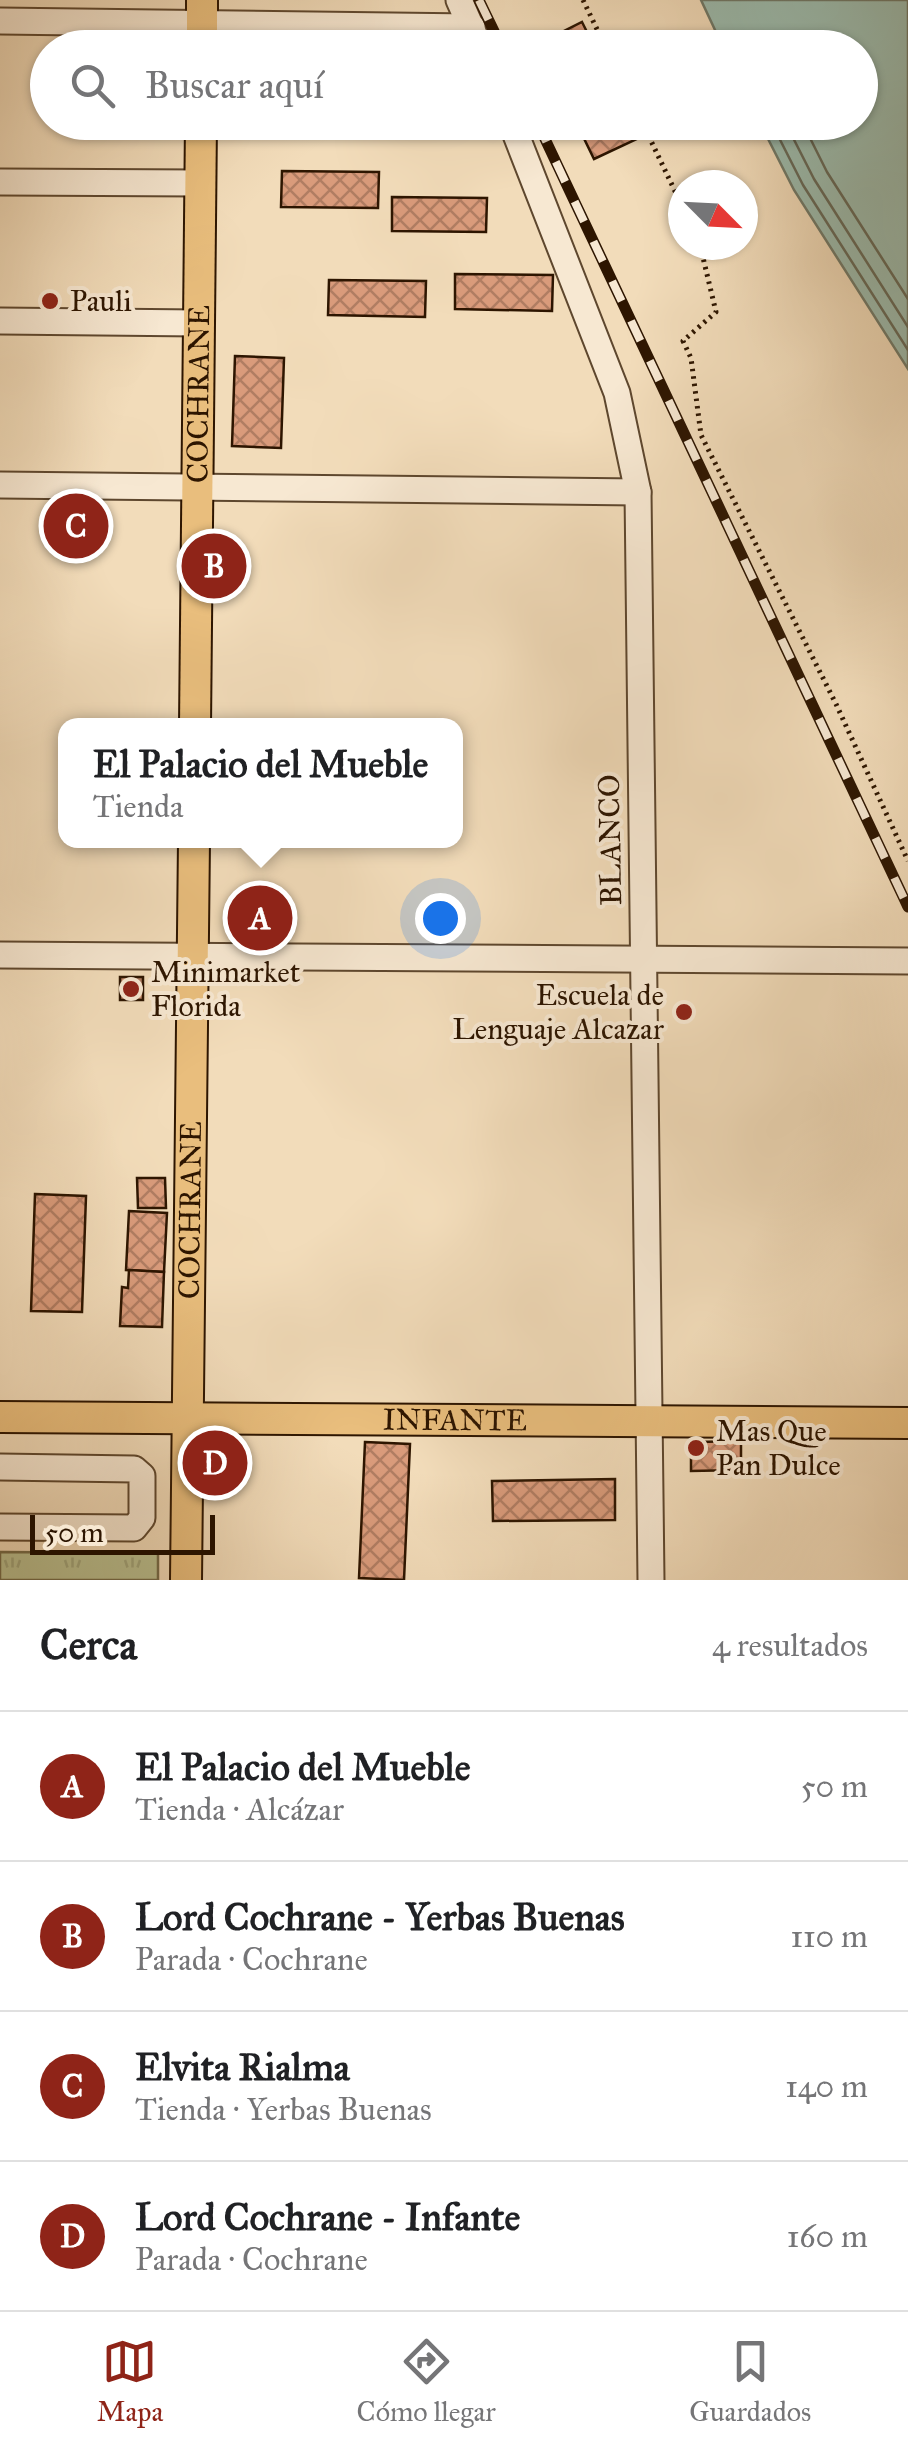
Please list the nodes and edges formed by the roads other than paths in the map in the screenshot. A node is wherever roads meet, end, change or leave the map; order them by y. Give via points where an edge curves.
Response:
1 (459, 0) edge
2 (46, 10) edge
3 (0, 20) edge
4 (202, 23) edge
5 (339, 30) edge
6 (473, 30) edge
7 (201, 140) edge
8 (518, 140) edge
9 (0, 182) edge
10 (200, 183) junction
11 (0, 321) edge
12 (199, 324) junction
13 (0, 485) edge
14 (197, 486) junction
15 (638, 492) junction
16 (195, 718) edge
17 (194, 848) edge
18 (0, 955) edge
19 (193, 958) junction
20 (644, 961) junction
21 (907, 961) edge
22 (0, 1417) edge
23 (188, 1418) junction
24 (649, 1424) junction
25 (908, 1424) edge
26 (0, 1467) edge
27 (0, 1527) edge
28 (186, 1580) edge
29 (651, 1580) edge

1 - 6 street
2 - 3 street
2 - 4 street
4 - 5 street
7 - 10 main road, COCHRANE
8 - 15 street, BLANCO via 617,393
9 - 10 street
10 - 12 main road, COCHRANE
11 - 12 street
12 - 14 main road, COCHRANE
13 - 14 street
14 - 15 street
14 - 16 main road, COCHRANE
15 - 20 street, BLANCO
17 - 19 main road, COCHRANE
18 - 19 street
19 - 20 street
19 - 23 main road, COCHRANE
20 - 21 street
20 - 24 street, BLANCO
22 - 23 main road, INFANTE
23 - 24 main road, INFANTE
23 - 28 main road, COCHRANE
24 - 25 main road, INFANTE
24 - 29 street, BLANCO
26 - 27 street via 134,1469 142,1476 142,1518 134,1528

